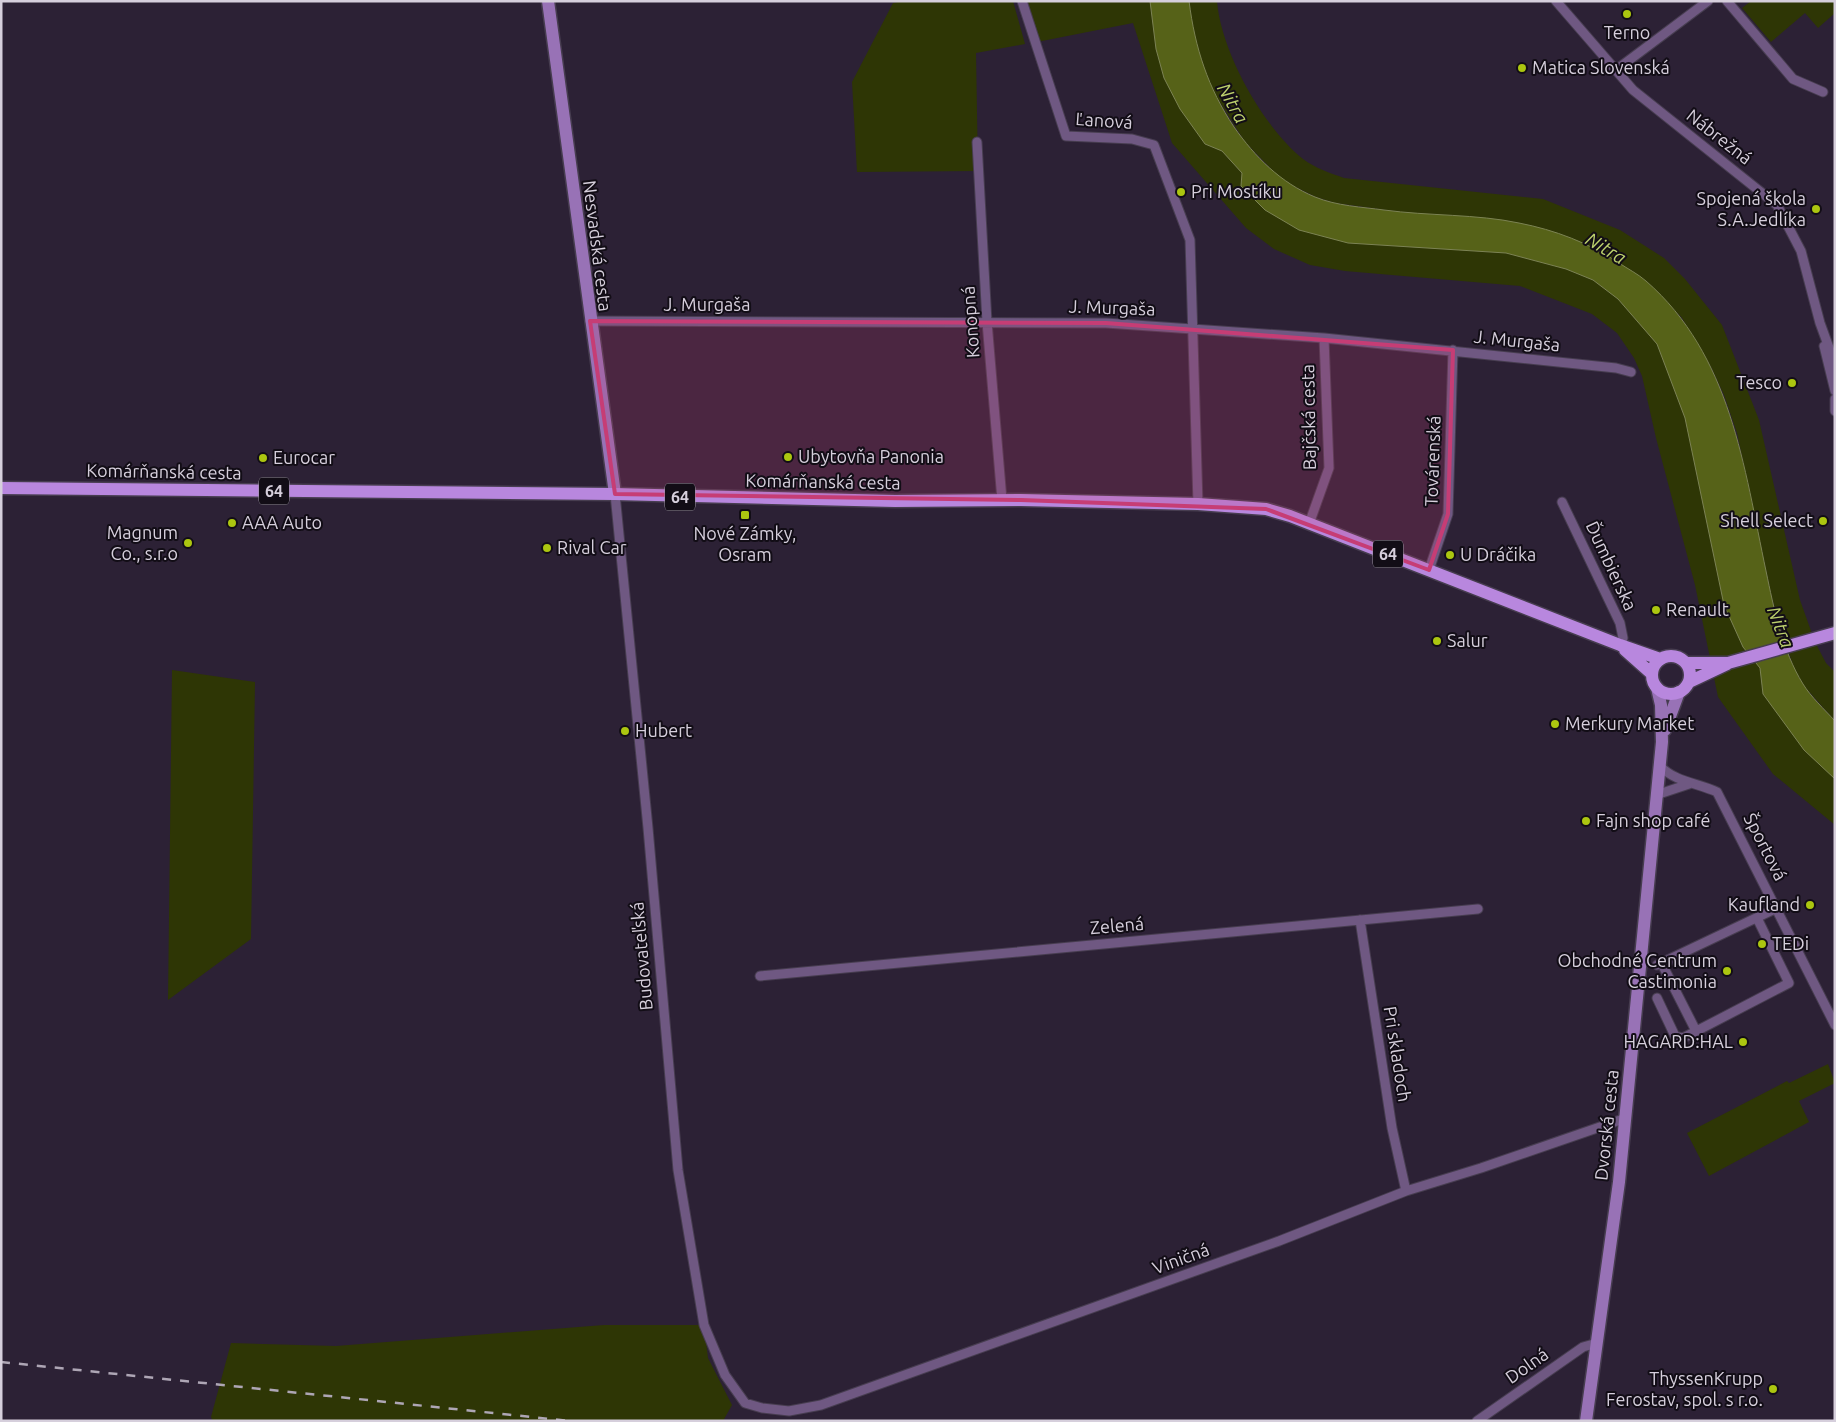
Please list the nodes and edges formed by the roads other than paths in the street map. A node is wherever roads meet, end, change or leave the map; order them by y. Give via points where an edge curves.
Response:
1 (548, 1) edge
2 (1022, 1) edge
3 (1556, 1) edge
4 (1708, 1) edge
5 (1727, 1) edge
6 (1616, 70) junction
7 (1823, 92) dead end
8 (977, 142) dead end
9 (590, 321) junction
10 (987, 322) junction
11 (1820, 323) junction
12 (1191, 327) junction
13 (1324, 338) junction
14 (1453, 350) junction
15 (1833, 354) edge
16 (1835, 364) edge
17 (1631, 372) dead end
18 (1835, 391) edge
19 (1835, 399) edge
20 (1835, 410) edge
21 (1, 488) edge
22 (614, 494) junction
23 (1002, 500) junction
24 (1562, 502) dead end
25 (1198, 504) junction
26 (1309, 524) junction
27 (1429, 570) junction
28 (1835, 633) edge
29 (1620, 645) junction
30 (1660, 659) junction
31 (1687, 663) junction
32 (1728, 663) junction
33 (1652, 674) junction
34 (1689, 682) junction
35 (1657, 688) junction
36 (1679, 692) junction
37 (1662, 742) junction
38 (1660, 766) junction
39 (1690, 784) junction
40 (1656, 795) junction
41 (1777, 908) junction
42 (1478, 909) dead end
43 (1757, 918) junction
44 (1360, 920) junction
45 (1641, 963) junction
46 (1663, 965) junction
47 (760, 976) dead end
48 (1657, 998) dead end
49 (1835, 1025) edge
50 (1696, 1032) junction
51 (1626, 1118) junction
52 (1406, 1191) junction
53 (1597, 1343) junction
54 (745, 1403) joint
55 (1477, 1421) edge
56 (1586, 1421) edge

1 - 9 street, Nesvadská cesta
2 - 12 street, Ľanová via 1066,136 1132,139 1154,145 1190,240
3 - 6 street, Nábrežná
4 - 6 street
5 - 7 street via 1793,79
6 - 11 street, Nábrežná via 1632,90 1777,205 1800,251
8 - 10 street, Konopná
9 - 10 street, J. Murgaša
9 - 22 street, Nesvadská cesta
10 - 12 street, J. Murgaša
10 - 23 street, Konopná
11 - 15 street, Nábrežná
11 - 18 street, Nábrežná
12 - 13 street, J. Murgaša
12 - 25 street, Ľanová
13 - 14 street, J. Murgaša
13 - 26 street, Bajčská cesta via 1329,468
14 - 17 street, J. Murgaša
14 - 27 street, Továrenská via 1448,514
15 - 16 street, Nábrežná
19 - 20 street
21 - 22 main road, Komárňanská cesta / 64
22 - 23 main road, Komárňanská cesta / 64 via 754,499
22 - 54 street, Budovateľská via 678,1170 704,1325 725,1375
23 - 25 main road, Komárňanská cesta / 64
24 - 29 street, Ďumbierska via 1620,623 1623,638
25 - 26 main road, Komárňanská cesta / 64 via 1266,509
26 - 27 main road, Komárňanská cesta / 64
27 - 29 main road, Komárňanská cesta / 64
28 - 32 main road, 64
29 - 30 main road, Komárňanská cesta / 64
29 - 33 main road, Komárňanská cesta / 64
30 - 31 main road, 64 via 1674,655
30 - 33 main road
31 - 32 main road, 64
31 - 34 main road
32 - 34 main road, 64
33 - 35 main road, 64
34 - 36 main road, 64
35 - 36 main road via 1667,694
35 - 37 street, Dvorská cesta
36 - 37 street, Dvorská cesta
37 - 38 street, Dvorská cesta
38 - 39 street, Športová
38 - 40 street, Dvorská cesta
39 - 40 street
39 - 41 street, Športová via 1717,792
40 - 45 street, Dvorská cesta
41 - 43 street
41 - 49 street, Športová
42 - 44 street, Zelená
43 - 46 street
43 - 50 street via 1789,983
44 - 47 street, Zelená
44 - 52 street, Pri skladoch via 1392,1128
45 - 46 street
45 - 51 street, Dvorská cesta
46 - 50 street
48 - 50 street via 1675,1036 1683,1038
51 - 52 street, Viničná
51 - 53 street, Dvorská cesta
52 - 54 street, Viničná via 1261,1247 821,1406 789,1411
53 - 55 street, Dolná via 1584,1347
53 - 56 street, Dvorská cesta

